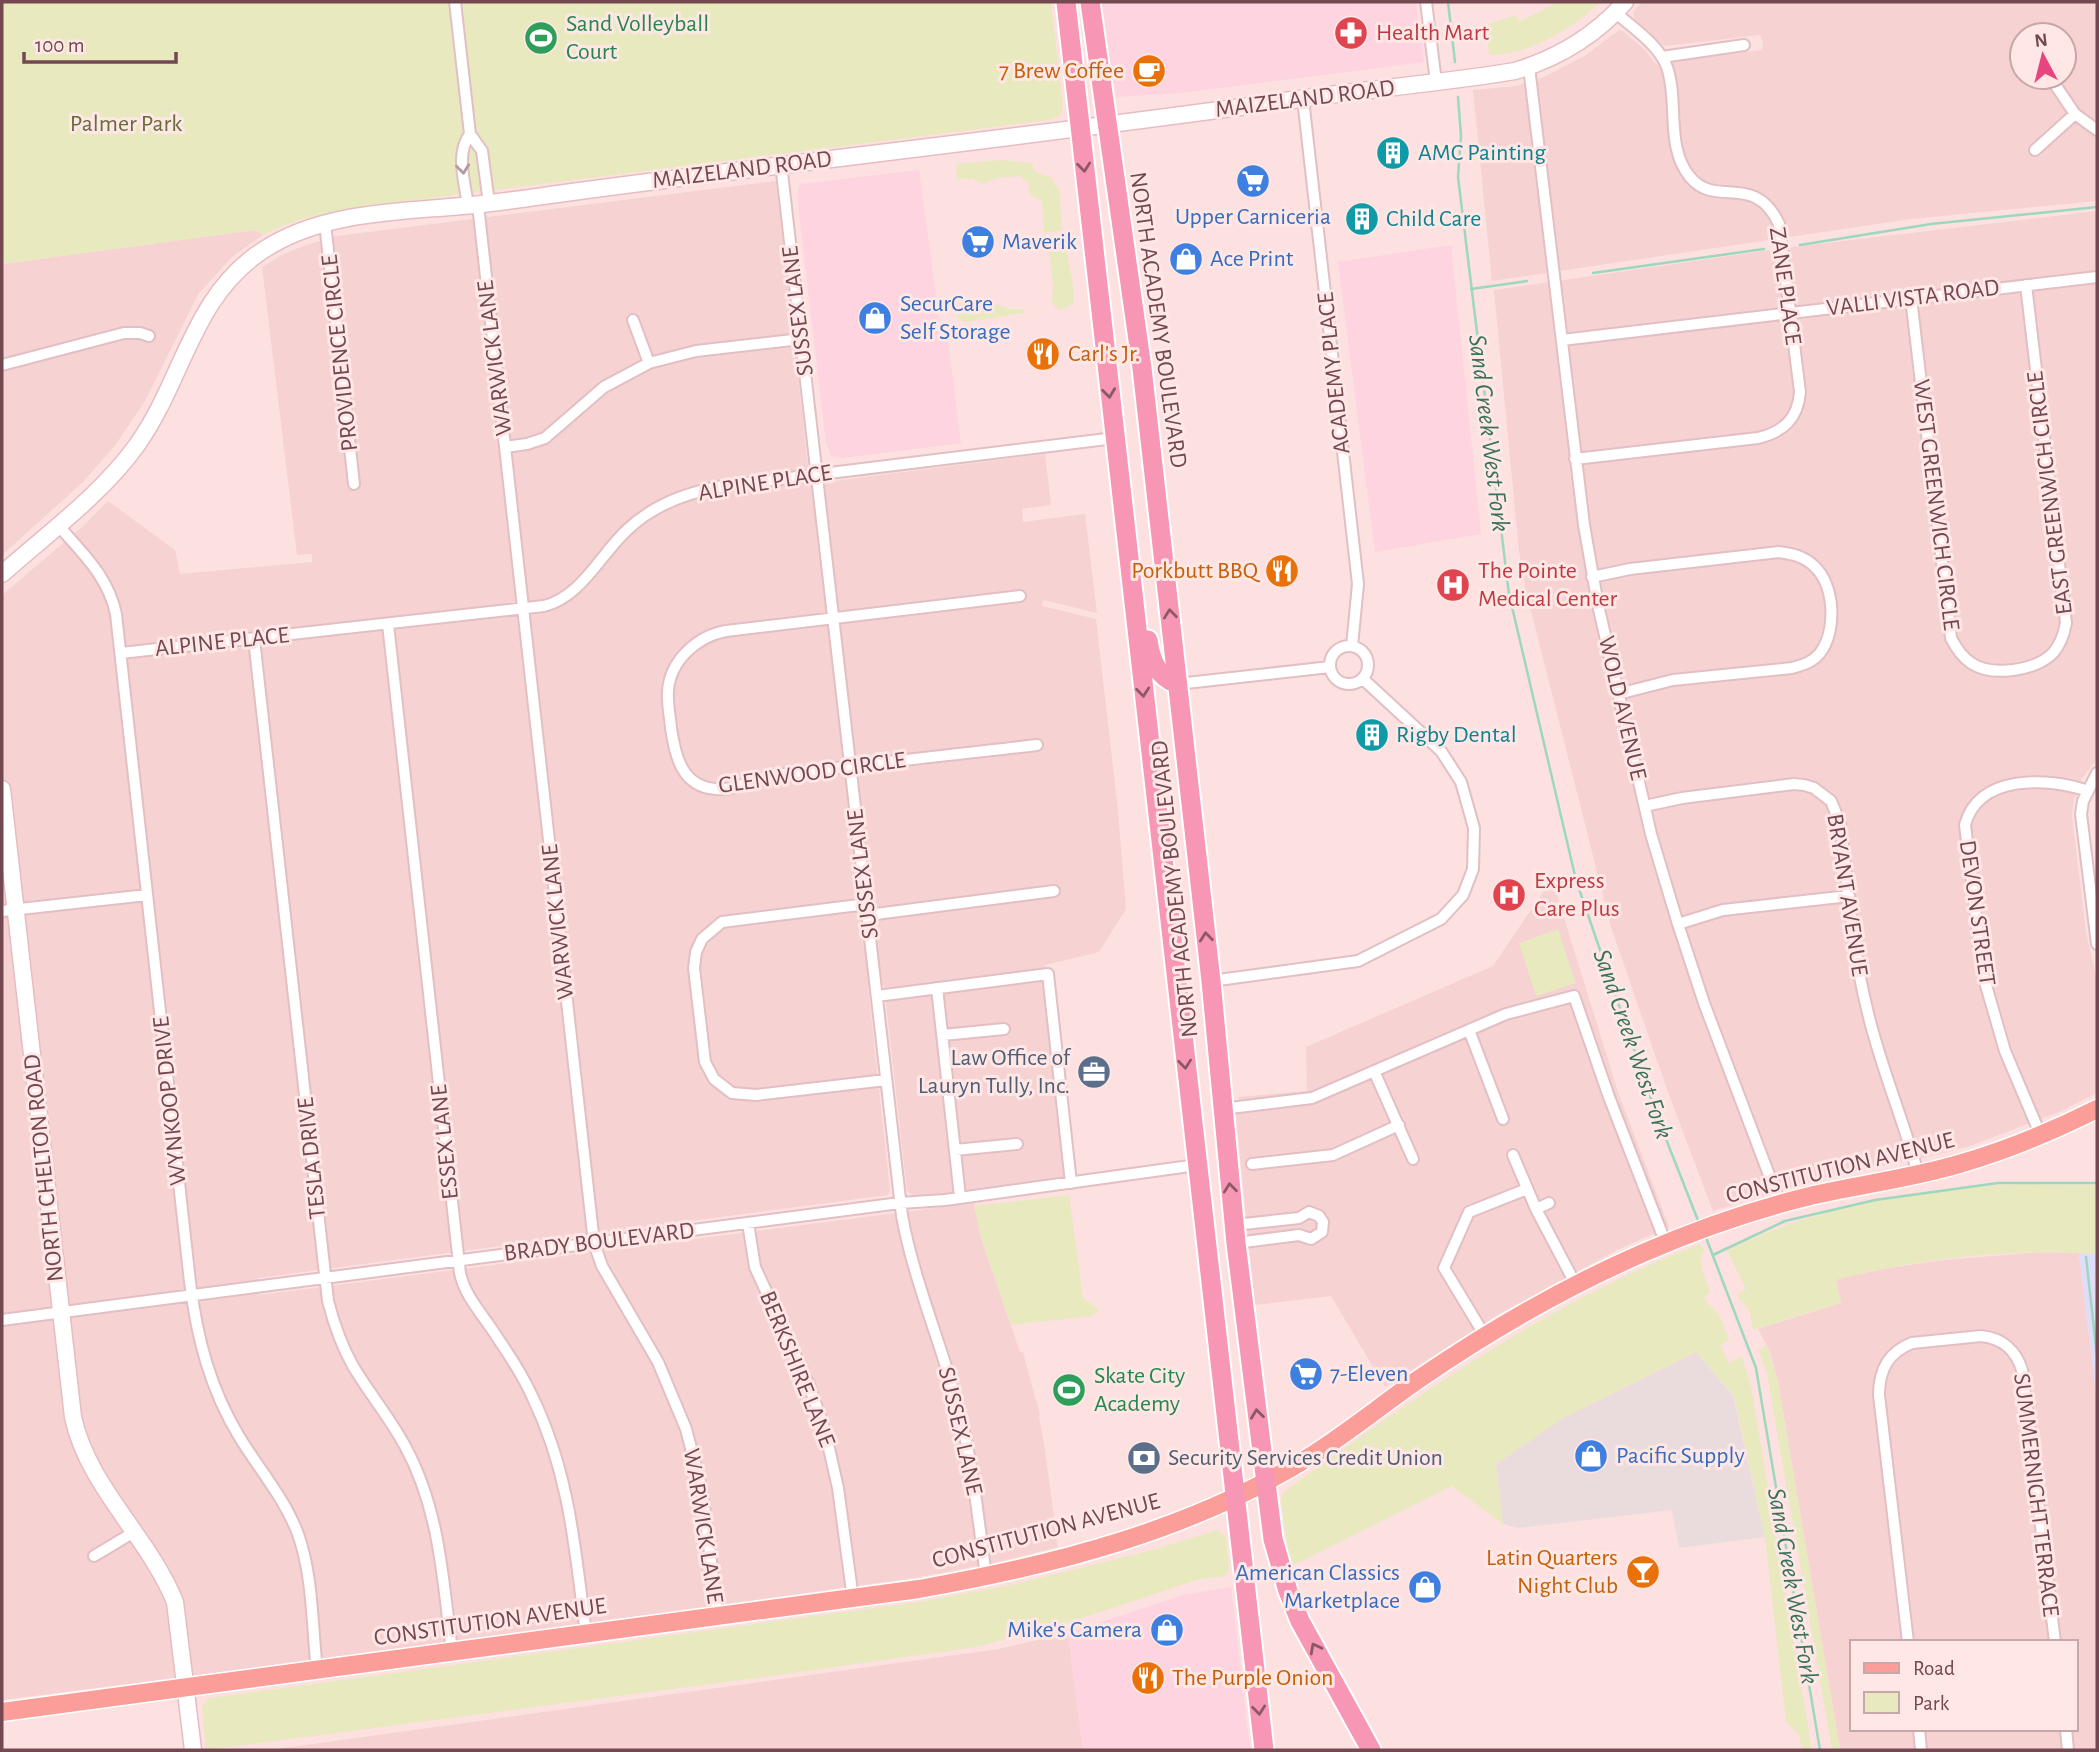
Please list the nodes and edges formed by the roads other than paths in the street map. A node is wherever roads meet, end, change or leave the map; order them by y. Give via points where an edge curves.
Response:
1 (455, 2) edge
2 (1066, 2) edge
3 (1090, 2) edge
4 (1426, 2) edge
5 (1620, 7) edge
6 (1744, 45) dead end
7 (1662, 58) junction
8 (1529, 67) junction
9 (1436, 82) junction
10 (2059, 91) edge
11 (1303, 99) junction
12 (2075, 114) junction
13 (1106, 125) junction
14 (1080, 129) junction
15 (2097, 130) edge
16 (470, 134) junction
17 (2035, 150) dead end
18 (781, 164) junction
19 (478, 205) junction
20 (325, 223) junction
21 (2097, 277) edge
22 (2026, 285) junction
23 (1911, 298) junction
24 (1790, 312) junction
25 (633, 320) dead end
26 (149, 336) dead end
27 (801, 339) junction
28 (1562, 340) junction
29 (649, 363) junction
30 (2, 365) edge
31 (1115, 438) junction
32 (505, 447) junction
33 (1576, 459) junction
34 (817, 474) junction
35 (354, 484) dead end
36 (58, 525) junction
37 (1126, 543) junction
38 (2, 573) edge
39 (1592, 577) junction
40 (1020, 596) dead end
41 (522, 608) junction
42 (833, 619) junction
43 (388, 624) junction
44 (254, 639) junction
45 (1352, 646) junction
46 (121, 653) junction
47 (1330, 667) junction
48 (2012, 669) joint
49 (1363, 679) junction
50 (1177, 684) junction
51 (1618, 694) junction
52 (1037, 745) dead end
53 (851, 766) junction
54 (2097, 773) edge
55 (2, 789) edge
56 (2088, 791) junction
57 (1645, 806) junction
58 (1054, 891) dead end
59 (147, 895) junction
60 (1849, 896) junction
61 (8, 910) edge
62 (867, 910) junction
63 (1678, 923) junction
64 (2097, 944) edge
65 (1211, 981) junction
66 (937, 988) junction
67 (877, 996) junction
68 (1004, 1029) dead end
69 (1469, 1030) junction
70 (943, 1035) junction
71 (1374, 1071) junction
72 (886, 1080) junction
73 (1223, 1110) junction
74 (2097, 1110) edge
75 (1503, 1119) dead end
76 (1399, 1125) junction
77 (2041, 1136) junction
78 (1017, 1144) dead end
79 (955, 1150) junction
80 (1513, 1155) dead end
81 (1413, 1159) dead end
82 (1252, 1164) dead end
83 (1197, 1165) junction
84 (1918, 1174) junction
85 (1071, 1183) junction
86 (1527, 1189) junction
87 (960, 1198) junction
88 (900, 1203) junction
89 (1549, 1203) dead end
90 (1780, 1204) junction
91 (1536, 1209) junction
92 (748, 1223) junction
93 (1235, 1234) junction
94 (1672, 1241) junction
95 (594, 1243) junction
96 (459, 1261) junction
97 (325, 1278) junction
98 (1576, 1285) junction
99 (192, 1295) junction
100 (60, 1312) junction
101 (2, 1320) edge
102 (1485, 1336) junction
103 (1265, 1482) junction
104 (1235, 1496) junction
105 (134, 1532) junction
106 (94, 1556) dead end
107 (986, 1576) junction
108 (853, 1599) junction
109 (718, 1617) junction
110 (586, 1634) junction
111 (1908, 1640) edge
112 (2055, 1640) edge
113 (452, 1652) junction
114 (317, 1671) junction
115 (186, 1688) junction
116 (2, 1712) edge
117 (1919, 1731) edge
118 (2066, 1731) edge
119 (193, 1750) edge
120 (1264, 1750) edge
121 (1371, 1750) edge
122 (1921, 1750) edge
123 (2068, 1750) edge

1 - 16 street
2 - 14 highway, NORTH ACADEMY BOULEVARD
3 - 13 highway, NORTH ACADEMY BOULEVARD
4 - 9 street
5 - 7 street, ZANE PLACE
5 - 8 main road, MAIZELAND ROAD via 1582,40
6 - 7 street
7 - 24 street, ZANE PLACE via 1677,148 1692,180 1712,191 1750,194 1774,213 1781,228
8 - 9 main road, MAIZELAND ROAD
8 - 28 street, WOLD AVENUE
9 - 11 main road, MAIZELAND ROAD
10 - 12 street
11 - 13 main road, MAIZELAND ROAD
11 - 45 street, ACADEMY PLACE via 1358,584
12 - 15 street
12 - 17 street
13 - 14 main road, MAIZELAND ROAD
50 -> 13 highway, NORTH ACADEMY BOULEVARD via 1142,368
14 - 18 main road, MAIZELAND ROAD
14 -> 31 highway, NORTH ACADEMY BOULEVARD
16 - 19 street via 482,151
16 -> 19 street via 461,152
18 - 19 main road, MAIZELAND ROAD
18 - 27 street, SUSSEX LANE
19 - 20 main road, MAIZELAND ROAD
19 - 32 street, WARWICK LANE
20 - 35 street, PROVIDENCE CIRCLE
20 - 36 main road, MAIZELAND ROAD via 265,249 221,288 202,315 139,442
21 - 22 street, VALLI VISTA ROAD
22 - 23 street, VALLI VISTA ROAD
22 - 48 street, EAST GREENWICH CIRCLE via 2066,623 2053,653 2035,664
23 - 24 street, VALLI VISTA ROAD
23 - 48 street, WEST GREENWICH CIRCLE via 1951,638 1971,663
24 - 28 street, VALLI VISTA ROAD
24 - 33 street, ZANE PLACE via 1800,392 1791,421 1781,429 1758,439
25 - 29 street
26 - 30 street via 124,334
27 - 29 street via 696,351
27 - 34 street, SUSSEX LANE
28 - 33 street, WOLD AVENUE
29 - 32 street via 604,387 545,438
31 - 34 street, ALPINE PLACE
31 - 37 highway, NORTH ACADEMY BOULEVARD
32 - 41 street, WARWICK LANE
33 - 39 street, WOLD AVENUE
34 - 41 street, ALPINE PLACE via 708,489 666,504 628,529 568,596 554,604
34 - 42 street, SUSSEX LANE
36 - 38 main road, MAIZELAND ROAD
36 - 46 street, WYNKOOP DRIVE via 109,588
37 - 50 highway via 1140,561 1154,667
37 -> 83 highway, NORTH ACADEMY BOULEVARD
39 - 51 street, WOLD AVENUE
39 - 51 street via 1779,552 1806,559 1823,576 1828,589 1830,634 1820,653 1804,665 1673,680
40 - 42 street, GLENWOOD CIRCLE
41 - 43 street, ALPINE PLACE
41 - 95 street, WARWICK LANE
42 - 53 street, SUSSEX LANE
42 - 53 street, GLENWOOD CIRCLE via 726,631 698,640 670,680 671,728 680,768 708,788
43 - 44 street, ALPINE PLACE
43 - 96 street, ESSEX LANE
44 - 46 street, ALPINE PLACE
44 - 97 street, TESLA DRIVE
45 - 47 street via 1334,654
45 - 49 street via 1367,659
46 - 59 street, WYNKOOP DRIVE
47 - 49 street via 1341,683 1351,685
47 - 50 street
49 - 65 street via 1441,751 1461,782 1474,828 1473,869 1463,895 1441,919 1358,961
65 -> 50 highway, NORTH ACADEMY BOULEVARD
51 - 57 street, WOLD AVENUE
52 - 53 street, GLENWOOD CIRCLE
53 - 62 street, SUSSEX LANE
54 - 56 street
55 - 61 main road, NORTH CHELTON ROAD
56 - 64 street via 2082,825
56 - 77 street, DEVON STREET via 2046,782 1999,787 1978,799 1965,825 1983,975 2005,1051
57 - 60 street, BRYANT AVENUE via 1794,784 1814,789 1831,801 1840,822
57 - 63 street, WOLD AVENUE
58 - 62 street
59 - 61 street
59 - 99 street, WYNKOOP DRIVE
60 - 63 street via 1723,910
60 - 84 street, BRYANT AVENUE via 1867,1011
61 - 100 main road, NORTH CHELTON ROAD
62 - 67 street, SUSSEX LANE
62 - 72 street via 722,922 702,939 694,968 705,1062 714,1079 732,1093 756,1095
63 - 90 street, WOLD AVENUE
65 - 73 highway, NORTH ACADEMY BOULEVARD
66 - 67 street
66 - 70 street
66 - 85 street via 1048,974
67 - 72 street, SUSSEX LANE
68 - 70 street
69 - 71 street
69 - 75 street
69 - 94 street via 1506,1014 1574,996 1609,1097
70 - 79 street
71 - 73 street via 1312,1098
71 - 76 street
72 - 88 street, SUSSEX LANE
93 -> 73 highway, NORTH ACADEMY BOULEVARD
74 - 77 main road, CONSTITUTION AVENUE
76 - 81 street
76 - 82 street via 1333,1155
77 - 84 main road, CONSTITUTION AVENUE
78 - 79 street
79 - 87 street
80 - 86 street
83 - 85 street, BRADY BOULEVARD
83 - 104 highway, NORTH ACADEMY BOULEVARD
84 - 90 main road, CONSTITUTION AVENUE
85 - 87 street, BRADY BOULEVARD
86 - 91 street
86 - 102 street via 1469,1212 1444,1268
87 - 88 street, BRADY BOULEVARD
88 - 92 street, BRADY BOULEVARD
88 - 107 street, SUSSEX LANE via 910,1253 967,1444
89 - 91 street
90 - 94 main road, CONSTITUTION AVENUE
91 - 98 street
92 - 95 street, BRADY BOULEVARD
92 - 108 street, BERKSHIRE LANE via 755,1267 809,1385 833,1458
93 - 93 street via 1309,1212 1323,1222 1316,1237
103 -> 93 highway, NORTH ACADEMY BOULEVARD
94 - 98 main road, CONSTITUTION AVENUE
95 - 96 street, BRADY BOULEVARD
95 - 109 street, WARWICK LANE via 602,1266 657,1362 686,1429 702,1490
96 - 97 street, BRADY BOULEVARD
96 - 110 street, ESSEX LANE via 466,1291 521,1375 558,1459 571,1517
97 - 99 street, BRADY BOULEVARD
97 - 113 street, TESLA DRIVE via 341,1342 405,1446 426,1493 436,1529
98 - 102 main road, CONSTITUTION AVENUE
99 - 100 street, BRADY BOULEVARD
99 - 114 street, WYNKOOP DRIVE via 200,1346 217,1393 298,1535 306,1564
100 - 101 street, BRADY BOULEVARD
100 - 105 main road, NORTH CHELTON ROAD via 78,1439
102 - 103 main road, CONSTITUTION AVENUE via 1314,1454
103 - 104 main road, CONSTITUTION AVENUE
121 -> 103 highway, NORTH ACADEMY BOULEVARD via 1288,1591 1273,1539
104 - 107 main road, CONSTITUTION AVENUE via 1152,1531
104 -> 120 highway, NORTH ACADEMY BOULEVARD
105 - 106 street
105 - 115 main road, NORTH CHELTON ROAD via 175,1602
107 - 108 main road, CONSTITUTION AVENUE
108 - 109 main road, CONSTITUTION AVENUE
109 - 110 main road, CONSTITUTION AVENUE
110 - 113 main road, CONSTITUTION AVENUE
111 - 112 street, SUMMERNIGHT TERRACE via 1880,1377 1888,1359 1912,1343 1981,1336 2006,1345 2022,1370
113 - 114 main road, CONSTITUTION AVENUE
114 - 115 main road, CONSTITUTION AVENUE
115 - 116 main road, CONSTITUTION AVENUE
115 - 119 main road, NORTH CHELTON ROAD
117 - 122 street
118 - 123 street

